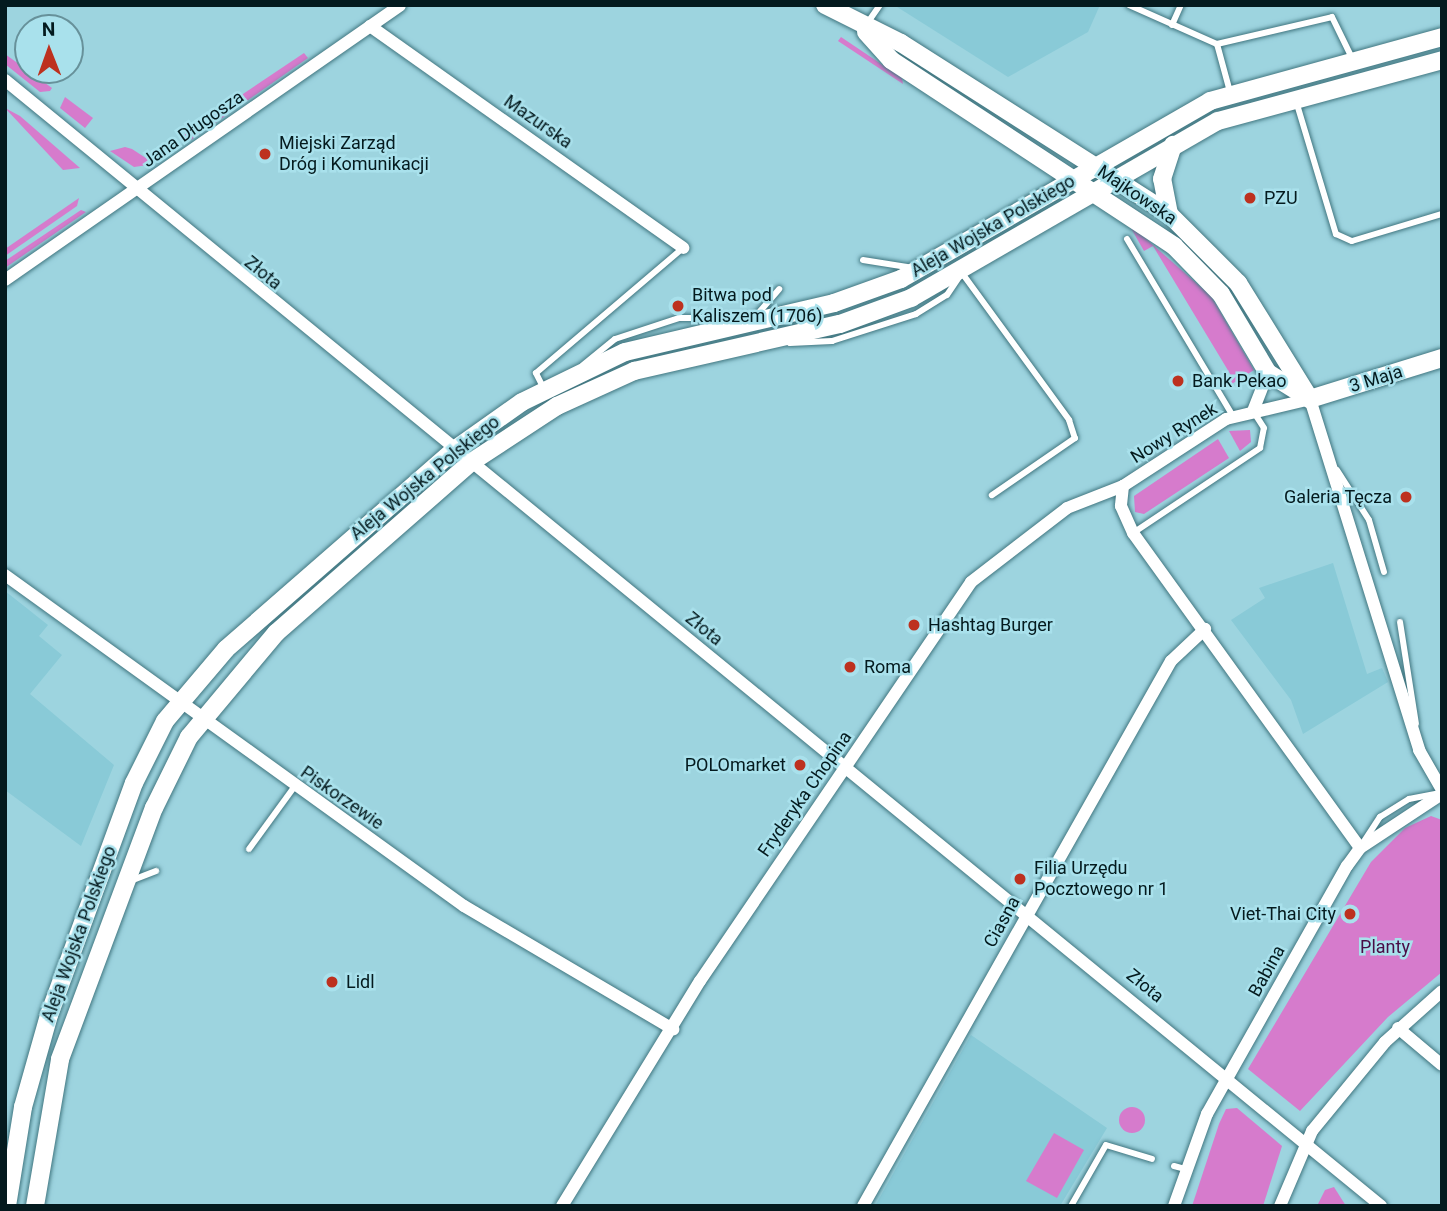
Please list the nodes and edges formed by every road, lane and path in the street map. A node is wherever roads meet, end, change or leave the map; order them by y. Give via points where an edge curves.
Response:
1 (400, 5) edge
2 (825, 5) edge
3 (880, 5) edge
4 (1129, 5) edge
5 (1181, 5) edge
6 (1172, 25) junction
7 (370, 26) junction
8 (863, 30) junction
9 (1442, 37) edge
10 (1217, 44) junction
11 (1353, 60) junction
12 (1442, 60) edge
13 (5, 80) edge
14 (1230, 92) junction
15 (1295, 97) junction
16 (1173, 145) junction
17 (1096, 166) junction
18 (1075, 179) junction
19 (1116, 179) junction
20 (134, 191) junction
21 (1096, 192) junction
22 (1169, 214) junction
23 (1442, 214) edge
24 (1126, 239) dead end
25 (683, 248) joint
26 (863, 260) dead end
27 (922, 269) junction
28 (962, 272) junction
29 (5, 280) edge
30 (779, 289) dead end
31 (752, 319) junction
32 (1442, 358) edge
33 (1268, 373) junction
34 (544, 389) junction
35 (1310, 399) junction
36 (1253, 411) junction
37 (1233, 416) junction
38 (454, 450) junction
39 (1332, 462) junction
40 (470, 463) junction
41 (1123, 486) junction
42 (992, 495) dead end
43 (1133, 533) junction
44 (1384, 572) dead end
45 (5, 575) edge
46 (1400, 622) dead end
47 (1205, 629) junction
48 (177, 703) junction
49 (200, 719) junction
50 (1419, 750) junction
51 (846, 766) junction
52 (295, 786) junction
53 (1442, 792) edge
54 (1360, 848) junction
55 (249, 849) dead end
56 (156, 871) dead end
57 (125, 884) junction
58 (1026, 913) junction
59 (1442, 991) edge
60 (1398, 1028) junction
61 (673, 1029) junction
62 (1442, 1065) edge
63 (1228, 1077) junction
64 (1306, 1141) junction
65 (1152, 1159) dead end
66 (576, 1184) junction
67 (1373, 1203) edge
68 (7, 1206) edge
69 (36, 1206) edge
70 (562, 1206) edge
71 (576, 1206) edge
72 (863, 1206) edge
73 (1071, 1206) edge
74 (1174, 1206) edge
75 (1280, 1206) edge

1 - 7 street, Jana Długosza
2 - 8 main road, Majkowska
3 - 8 lane
4 - 6 lane
5 - 6 lane
6 - 10 lane
7 - 20 street, Jana Długosza
7 - 25 street, Mazurska
8 - 17 main road, Majkowska via 901,43
8 - 18 main road, Majkowska via 891,60
9 - 11 main road, Aleja Wojska Polskiego
10 - 11 lane via 1332,17
10 - 14 lane
11 - 14 main road, Aleja Wojska Polskiego
12 - 15 main road, Aleja Wojska Polskiego
13 - 20 street, Złota
14 - 17 main road, Aleja Wojska Polskiego
15 - 16 main road, Aleja Wojska Polskiego via 1228,117
15 - 23 lane via 1336,234 1352,242
16 - 19 main road, Aleja Wojska Polskiego
16 - 22 main road via 1162,179
17 - 18 main road, Aleja Wojska Polskiego
17 - 19 main road, Majkowska
18 - 21 main road, Majkowska
18 - 27 main road, Aleja Wojska Polskiego
19 - 21 main road, Aleja Wojska Polskiego
19 - 22 main road, Majkowska
20 - 29 street, Jana Długosza
20 - 38 street, Złota
21 - 28 main road, Aleja Wojska Polskiego
21 - 33 main road, Majkowska via 1199,270 1233,312
22 - 35 main road, Majkowska via 1238,283
24 - 37 lane
25 - 34 lane via 536,373
26 - 27 lane
27 - 31 main road, Aleja Wojska Polskiego via 856,297
28 - 40 main road, Aleja Wojska Polskiego via 863,317 745,342 607,382 533,419
28 - 42 lane via 1069,420 1074,438
30 - 31 lane
31 - 34 main road, Aleja Wojska Polskiego via 655,341
32 - 35 main road, 3 Maja
33 - 35 main road, Majkowska
33 - 36 street
34 - 38 main road, Aleja Wojska Polskiego
35 - 36 street, Nowy Rynek
35 - 39 street
36 - 37 street, Nowy Rynek
36 - 43 lane via 1264,428 1260,448
37 - 41 street, Nowy Rynek
38 - 40 street, Złota
38 - 48 main road, Aleja Wojska Polskiego via 226,649
39 - 44 lane via 1368,520
39 - 50 street
40 - 49 main road, Aleja Wojska Polskiego via 276,633
40 - 51 street, Złota
41 - 43 street, Nowy Rynek via 1121,506
41 - 51 street, Fryderyka Chopina via 1067,508 983,569
43 - 47 street, Nowy Rynek
45 - 48 street, Piskorzewie
46 - 50 lane
47 - 54 street, Nowy Rynek
47 - 58 street, Ciasna via 1171,661
48 - 49 street, Piskorzewie
48 - 68 main road, Aleja Wojska Polskiego via 134,783 49,1015 23,1107
49 - 52 street, Piskorzewie
49 - 57 main road, Aleja Wojska Polskiego via 163,786
50 - 53 street
51 - 58 street, Złota
51 - 61 street, Fryderyka Chopina
52 - 55 lane
52 - 61 street, Piskorzewie via 464,906
53 - 54 street, Babina
54 - 63 street, Babina
56 - 57 lane
57 - 69 main road, Aleja Wojska Polskiego via 51,1087
58 - 63 street, Złota
58 - 72 street, Ciasna
59 - 60 street
60 - 62 street
60 - 64 street
61 - 66 street, Fryderyka Chopina
63 - 64 street, Złota
63 - 74 street, Babina via 1180,1167
64 - 67 street, Złota
64 - 75 street
65 - 73 lane via 1106,1145
66 - 70 street, Fryderyka Chopina
66 - 71 street

